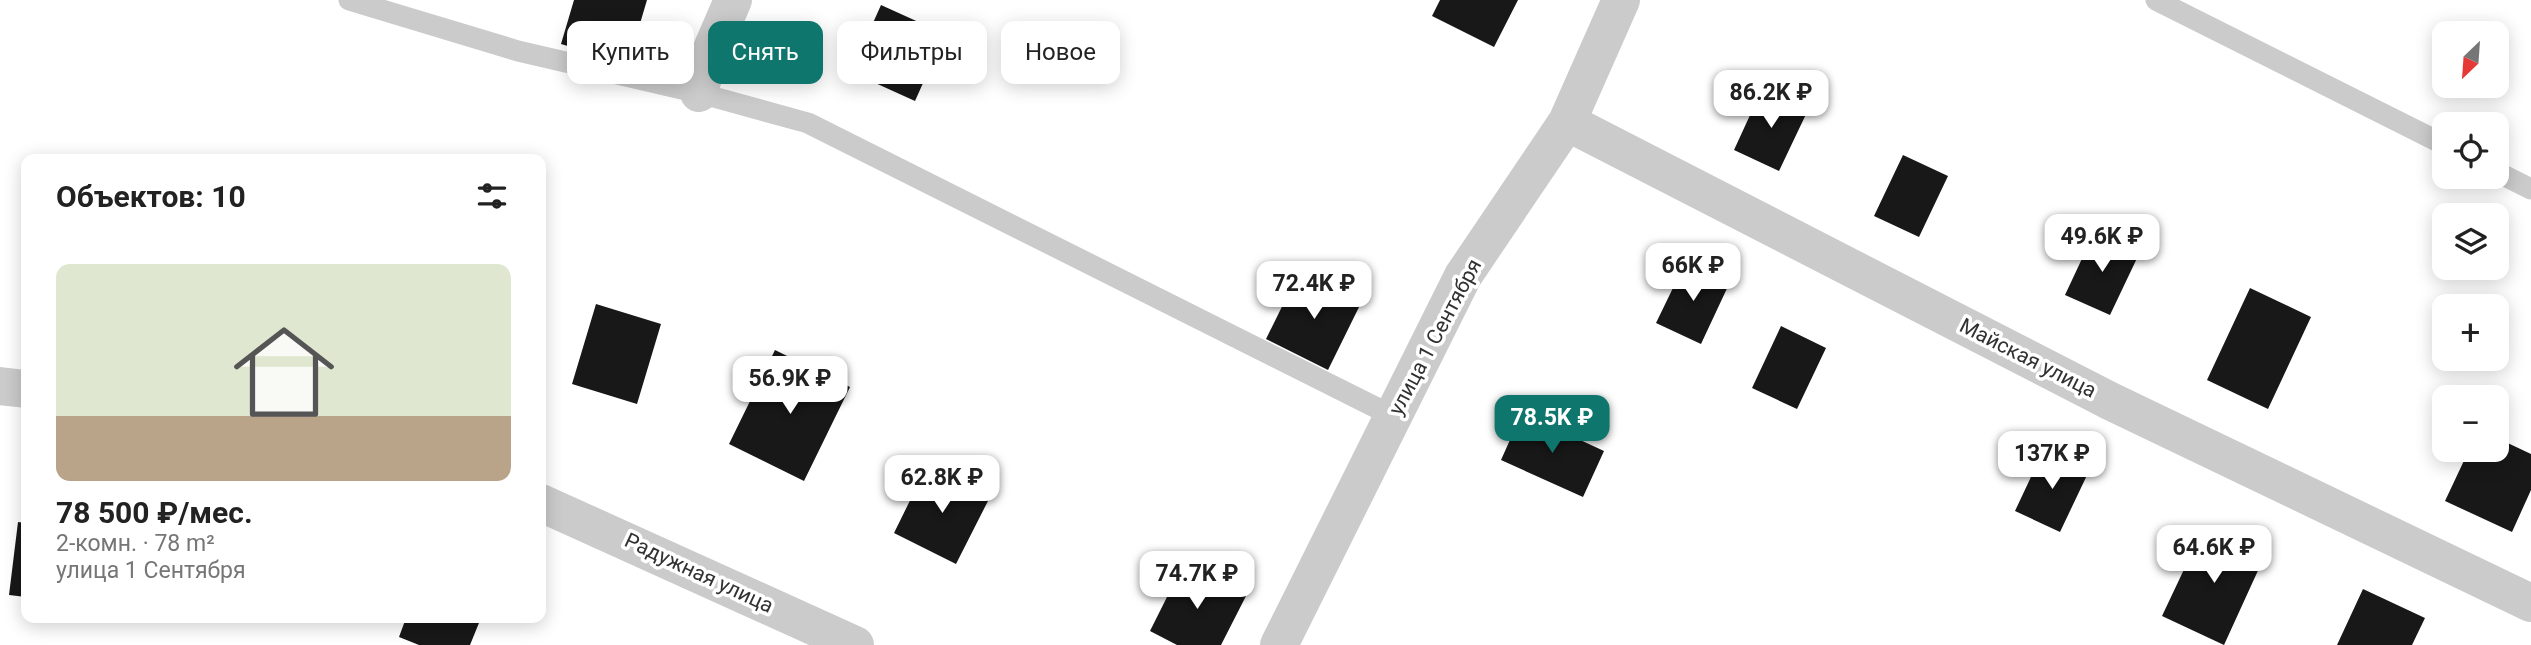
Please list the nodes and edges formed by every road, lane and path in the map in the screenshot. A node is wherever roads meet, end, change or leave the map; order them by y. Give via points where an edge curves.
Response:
1 (349, 0) edge
2 (733, 0) edge
3 (1621, 0) edge
4 (2156, 0) edge
5 (699, 93) junction
6 (1567, 122) junction
7 (2432, 138) edge
8 (2509, 178) edge
9 (2531, 189) edge
10 (0, 386) edge
11 (21, 388) edge
12 (1393, 416) junction
13 (546, 505) edge
14 (2531, 603) edge
15 (855, 645) edge
16 (1279, 645) edge

1 - 5 lane via 518,51
2 - 5 street via 708,58
3 - 6 street, улица 1 Сентября
4 - 7 lane
5 - 12 lane via 808,123
6 - 12 street, улица 1 Сентября via 1463,276
6 - 14 street, Майская улица via 2110,401
8 - 9 lane
10 - 11 street
12 - 16 street, улица 1 Сентября
13 - 15 street, Радужная улица

